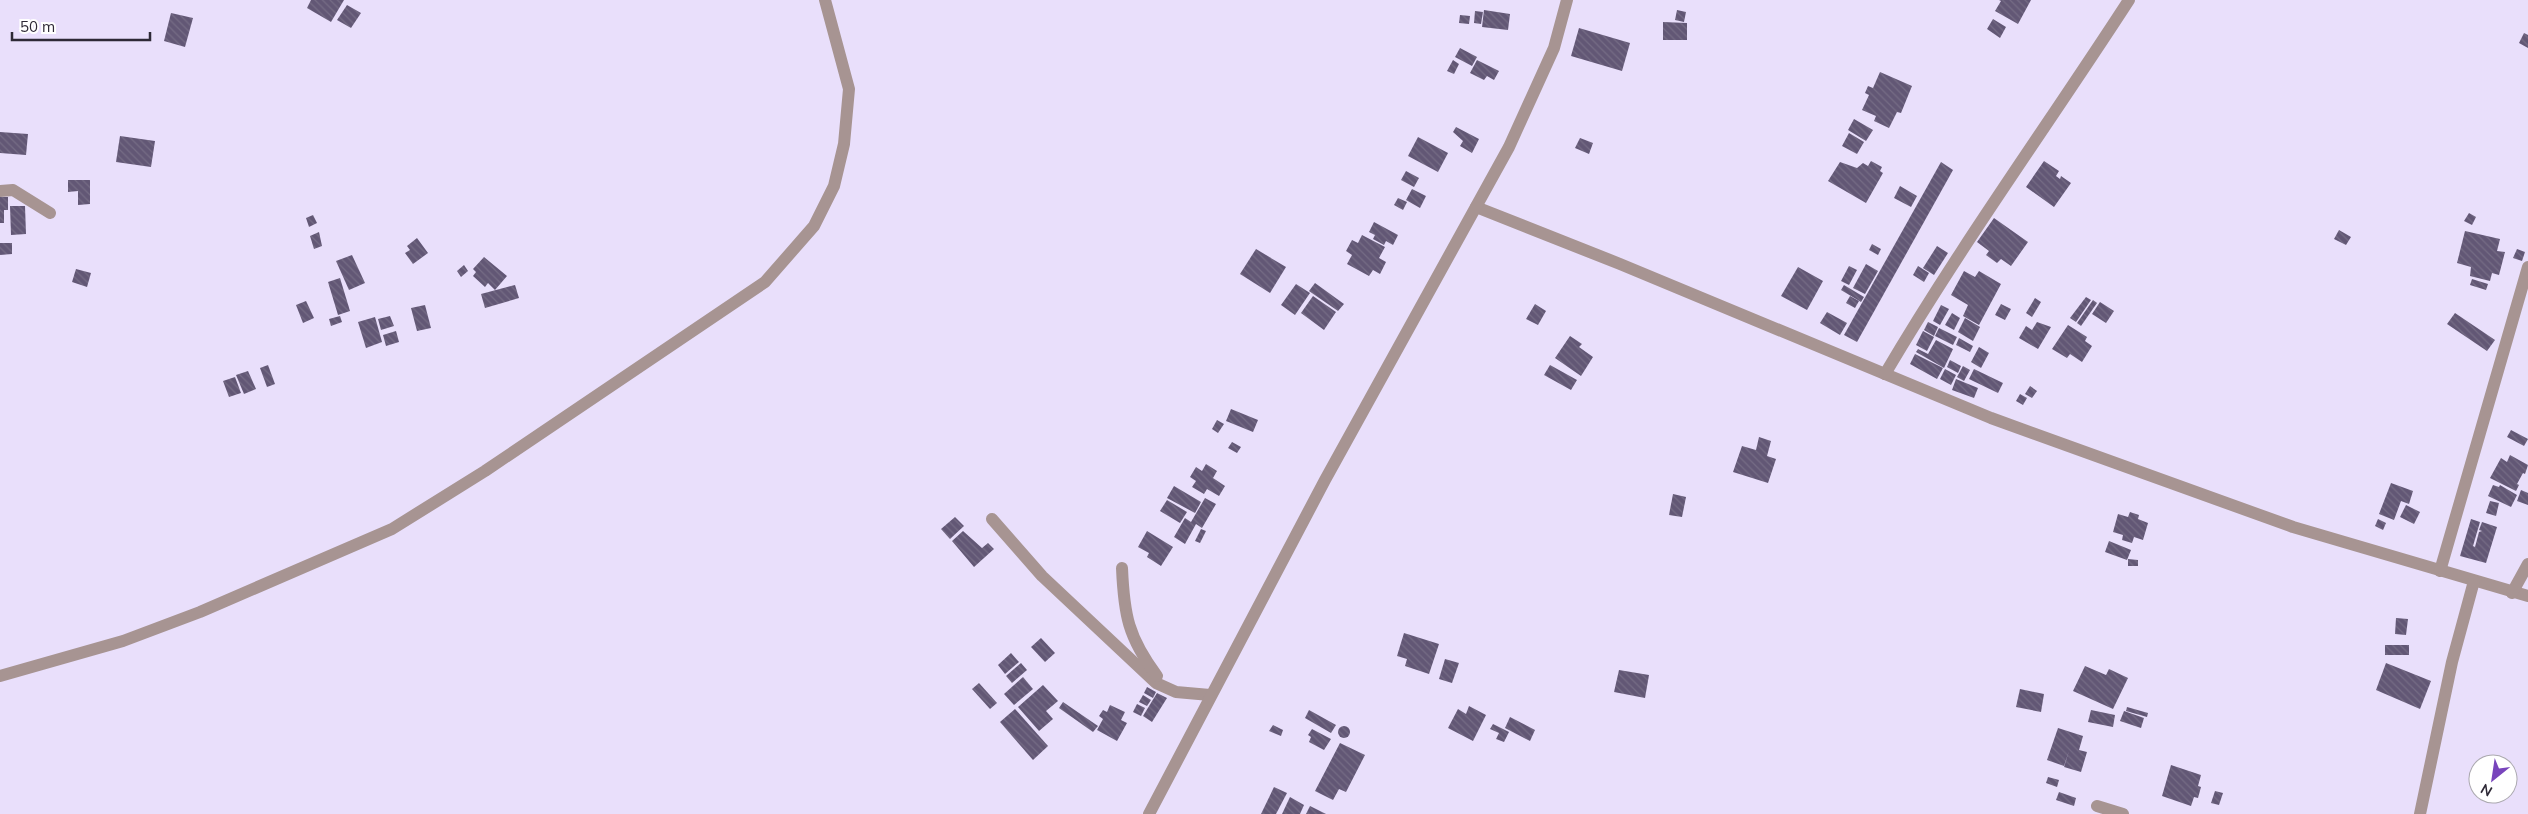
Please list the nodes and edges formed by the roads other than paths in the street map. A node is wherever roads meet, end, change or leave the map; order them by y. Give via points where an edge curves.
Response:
1 (825, 0) edge
2 (1567, 0) edge
3 (2129, 0) edge
4 (0, 191) edge
5 (1476, 207) junction
6 (50, 213) dead end
7 (2528, 267) edge
8 (1885, 374) junction
9 (992, 519) dead end
10 (2528, 564) edge
11 (1122, 568) dead end
12 (2440, 571) junction
13 (2474, 581) junction
14 (2512, 592) junction
15 (2528, 596) edge
16 (0, 676) edge
17 (1176, 692) junction
18 (1210, 695) junction
19 (2097, 806) dead end
20 (1148, 814) edge
21 (2123, 814) edge
22 (2420, 814) edge

1 - 16 street via 849,90 844,144 834,186 814,226 765,282 392,530 200,612 123,641
2 - 5 street via 1554,48 1534,94
3 - 8 street via 1984,214
4 - 6 street via 13,190
5 - 8 street
5 - 18 street
7 - 12 street
8 - 12 street via 1992,418 2293,527
9 - 17 street via 1042,576 1156,683
10 - 14 street
11 - 17 street via 1124,609 1132,637 1158,678
12 - 13 street
13 - 14 street
13 - 22 street via 2452,662
14 - 15 street
17 - 18 street
18 - 20 street
19 - 21 street

